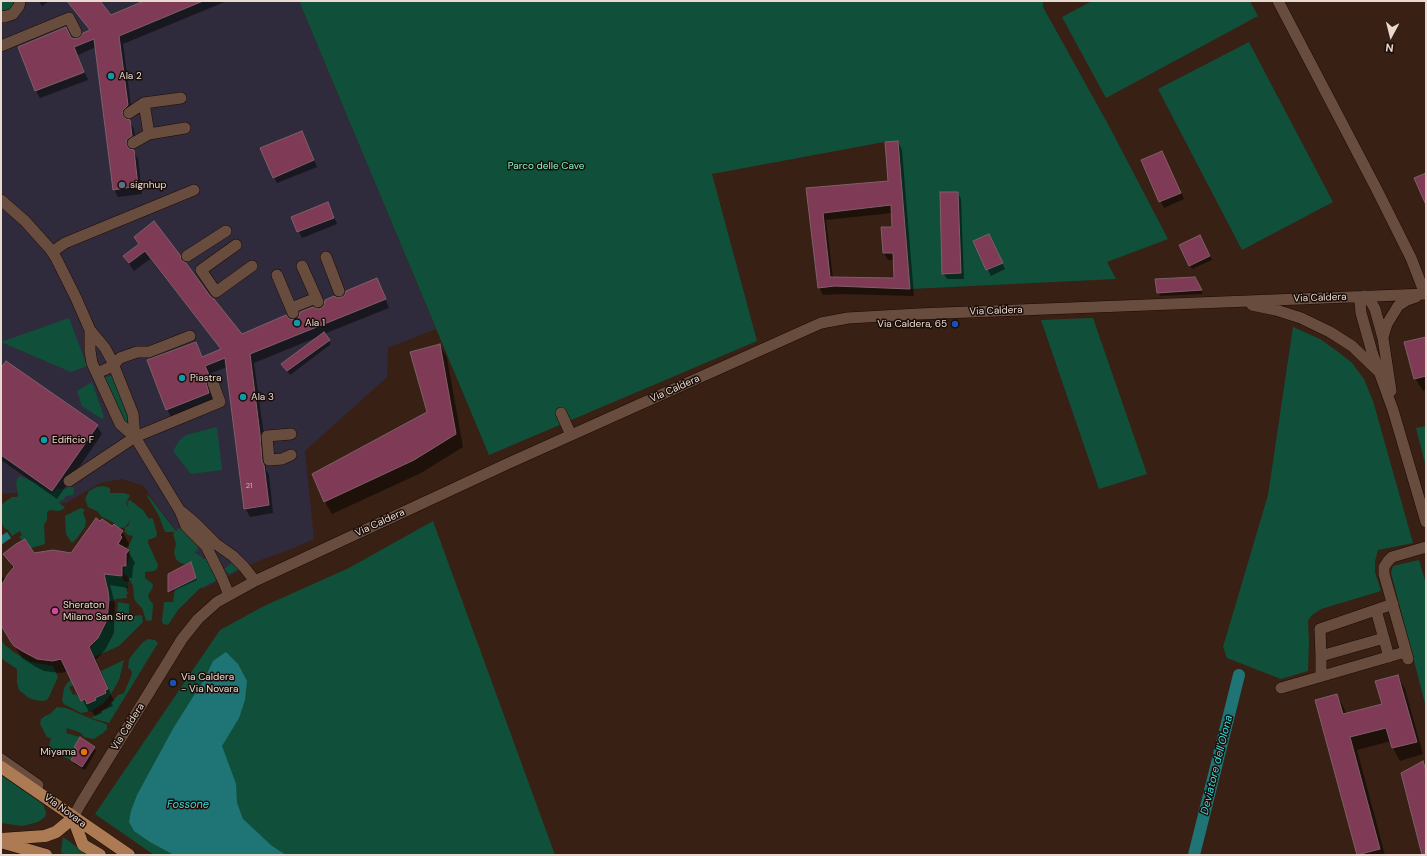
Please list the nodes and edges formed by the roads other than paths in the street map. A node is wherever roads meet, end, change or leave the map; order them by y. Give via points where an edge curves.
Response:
1 (20, 1) edge
2 (1278, 1) edge
3 (1, 16) edge
4 (76, 32) dead end
5 (1, 46) edge
6 (181, 98) dead end
7 (144, 103) junction
8 (129, 113) dead end
9 (185, 128) dead end
10 (148, 134) junction
11 (133, 143) dead end
12 (194, 190) dead end
13 (1, 200) edge
14 (226, 232) dead end
15 (236, 245) dead end
16 (52, 252) junction
17 (187, 256) dead end
18 (326, 257) dead end
19 (252, 266) dead end
20 (302, 266) dead end
21 (277, 275) dead end
22 (339, 291) dead end
23 (1426, 294) edge
24 (1364, 296) junction
25 (1234, 301) junction
26 (90, 330) junction
27 (190, 336) dead end
28 (1383, 338) junction
29 (114, 360) junction
30 (94, 368) junction
31 (1379, 372) junction
32 (213, 383) dead end
33 (1393, 410) junction
34 (561, 413) dead end
35 (291, 434) dead end
36 (571, 435) junction
37 (135, 437) junction
38 (291, 455) dead end
39 (69, 481) dead end
40 (180, 511) junction
41 (1426, 522) edge
42 (1426, 547) edge
43 (256, 581) junction
44 (229, 595) junction
45 (1393, 604) junction
46 (1376, 610) junction
47 (1384, 638) junction
48 (1321, 656) junction
49 (1389, 656) junction
50 (1321, 676) junction
51 (1281, 688) dead end
52 (1, 759) edge
53 (1, 767) edge
54 (56, 798) dead end
55 (73, 818) junction
56 (1, 839) edge
57 (1, 842) edge
58 (46, 855) edge
59 (100, 855) edge
60 (129, 855) edge

1 - 3 street via 13,14
2 - 23 street via 1376,188
4 - 5 street via 69,18
6 - 7 street
7 - 8 street
7 - 10 street
9 - 10 street
10 - 11 street
12 - 16 street via 65,243
13 - 16 street via 25,221
14 - 17 street
15 - 19 street via 198,272 214,294
16 - 26 street
18 - 22 street
20 - 21 street via 317,300 292,310
23 - 24 street, Via Caldera
23 - 28 street via 1406,300 1398,306 1387,324
24 - 25 street, Via Caldera
24 - 28 street via 1375,309
24 - 31 street via 1360,302 1361,313
25 - 31 street via 1276,310 1316,324 1352,346
25 - 36 street, Via Caldera via 833,320 821,323
26 - 29 street
26 - 30 street via 90,351
27 - 29 street via 149,352 137,352
28 - 33 street
29 - 30 street
29 - 37 street via 133,414
30 - 37 street via 120,424
31 - 33 street
32 - 37 street via 220,402
33 - 41 street
34 - 36 street
35 - 38 street via 264,436 266,460 282,459
36 - 43 street, Via Caldera
37 - 39 street
37 - 40 street
40 - 43 street via 233,556
40 - 44 street via 186,526 206,546
42 - 45 street via 1392,557 1386,564 1384,574
43 - 44 street, Via Caldera
44 - 55 street, Via Caldera via 198,619 182,639
45 - 46 street
45 - 49 street via 1406,655
46 - 47 street
46 - 48 street via 1320,628
47 - 48 street
47 - 49 street
48 - 50 street
49 - 50 street
50 - 51 street
52 - 54 street
53 - 55 main road, Via Novara
55 - 56 main road via 56,832 45,836
55 - 59 main road via 83,845
55 - 60 main road, Via Novara
57 - 58 main road

